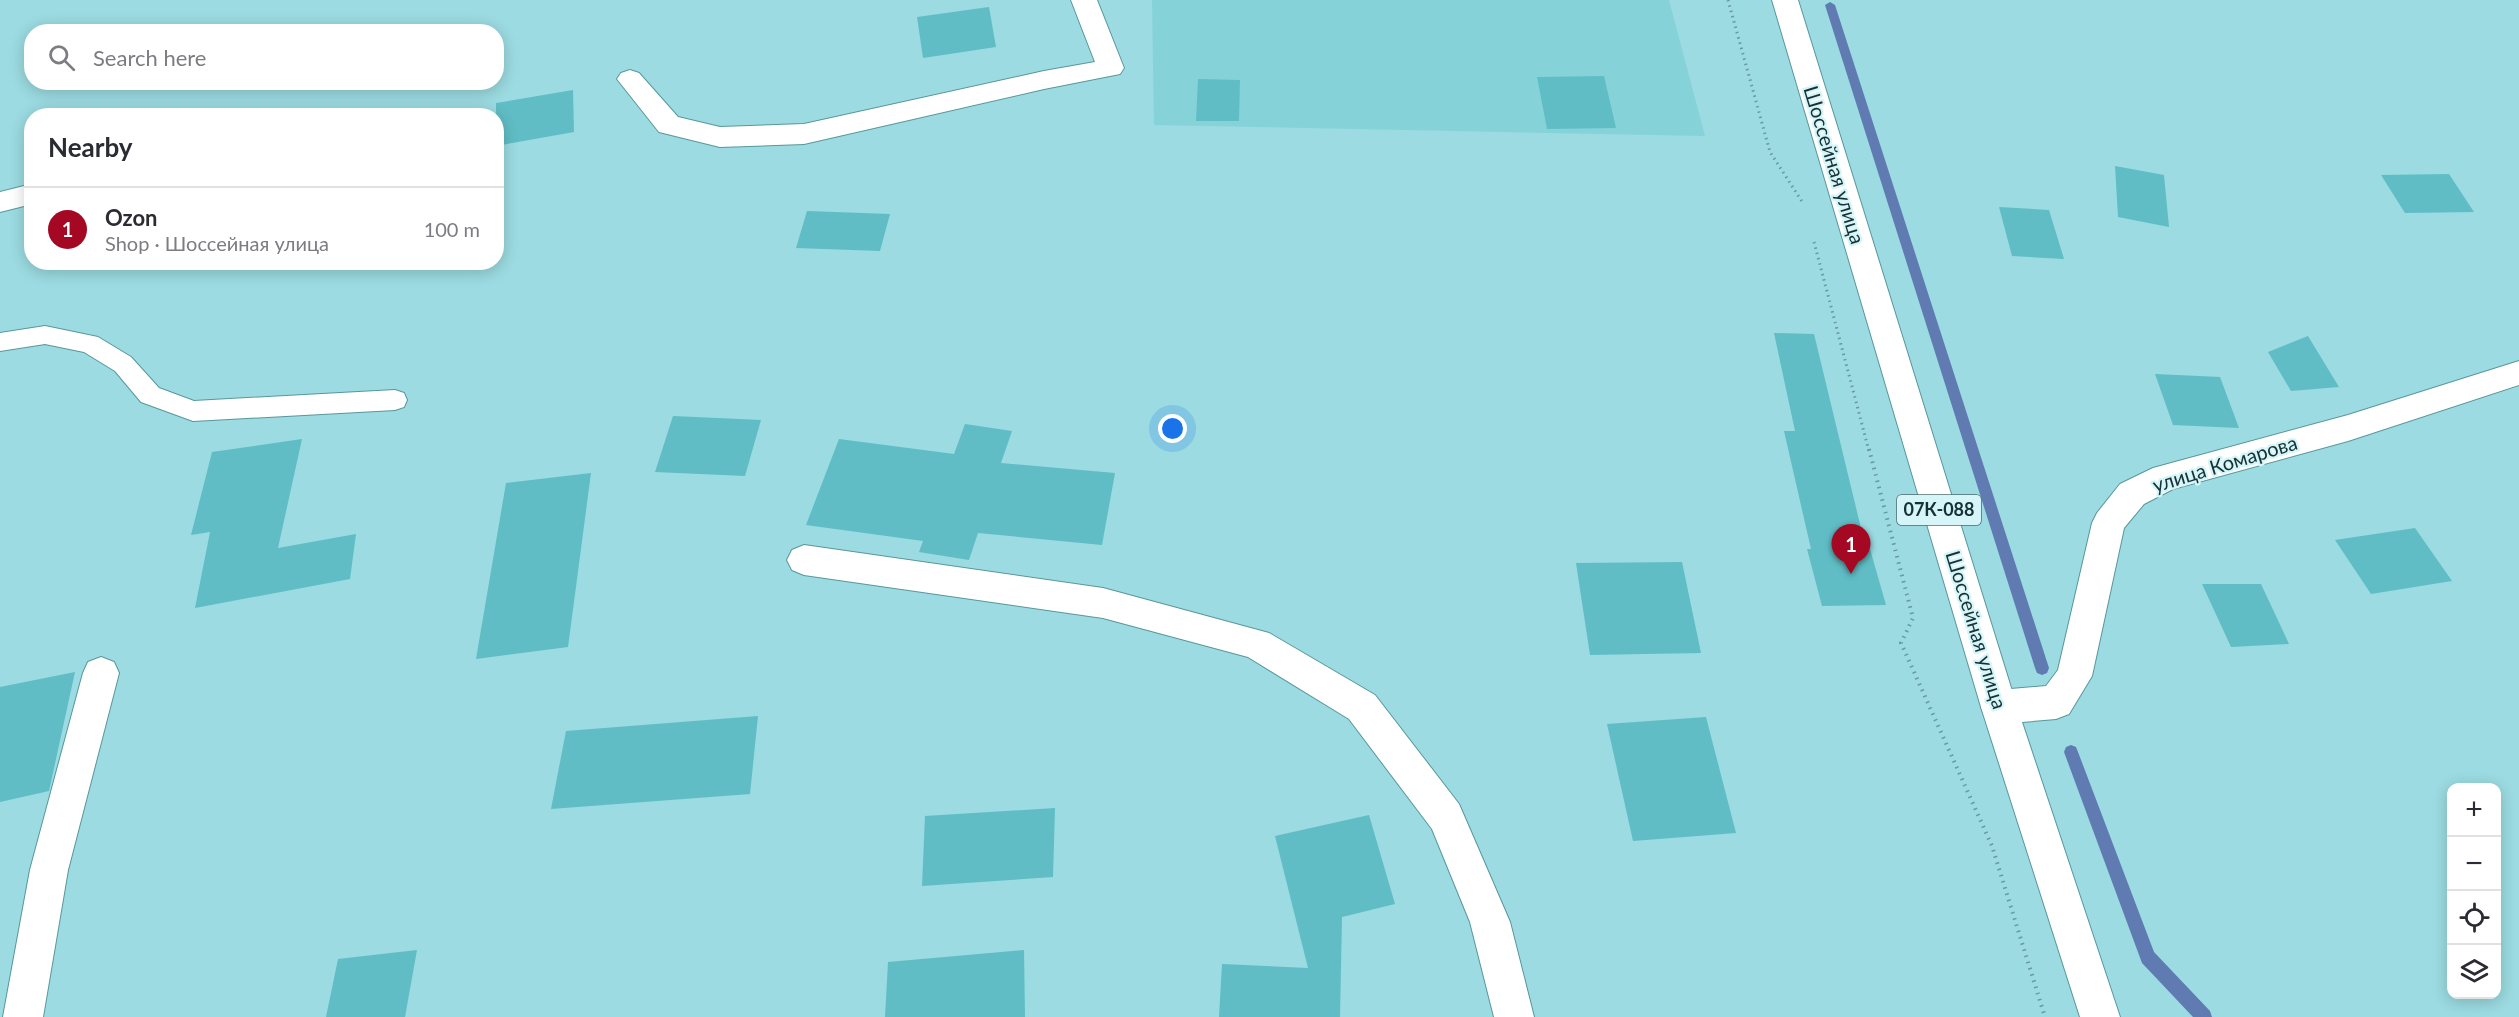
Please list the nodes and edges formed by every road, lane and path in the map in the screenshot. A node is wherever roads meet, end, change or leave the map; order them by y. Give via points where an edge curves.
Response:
1 (1084, 0) edge
2 (1728, 0) edge
3 (1785, 0) edge
4 (630, 79) dead end
5 (24, 196) edge
6 (0, 202) edge
7 (1804, 203) dead end
8 (1813, 238) dead end
9 (0, 342) edge
10 (2519, 373) edge
11 (395, 400) dead end
12 (804, 560) dead end
13 (101, 673) dead end
14 (1999, 707) junction
15 (23, 1017) edge
16 (1514, 1017) edge
17 (2045, 1017) edge
18 (2100, 1017) edge

1 - 4 street via 1111,68 804,134 720,137 669,125
2 - 7 path via 1770,152
3 - 14 street, Шоссейная улица / 07К-088
5 - 6 street
8 - 17 path via 1913,618 1901,643 1992,846
9 - 11 lane via 45,335 90,344 123,364 150,395 193,411
10 - 14 street, улица Комарова via 2348,428 2165,478 2132,494 2109,523 2073,676 2056,702
12 - 16 street via 1103,603 1257,644 1362,707 1446,817 1490,922
13 - 15 street via 49,870
14 - 18 street, Шоссейная улица / 07К-088

